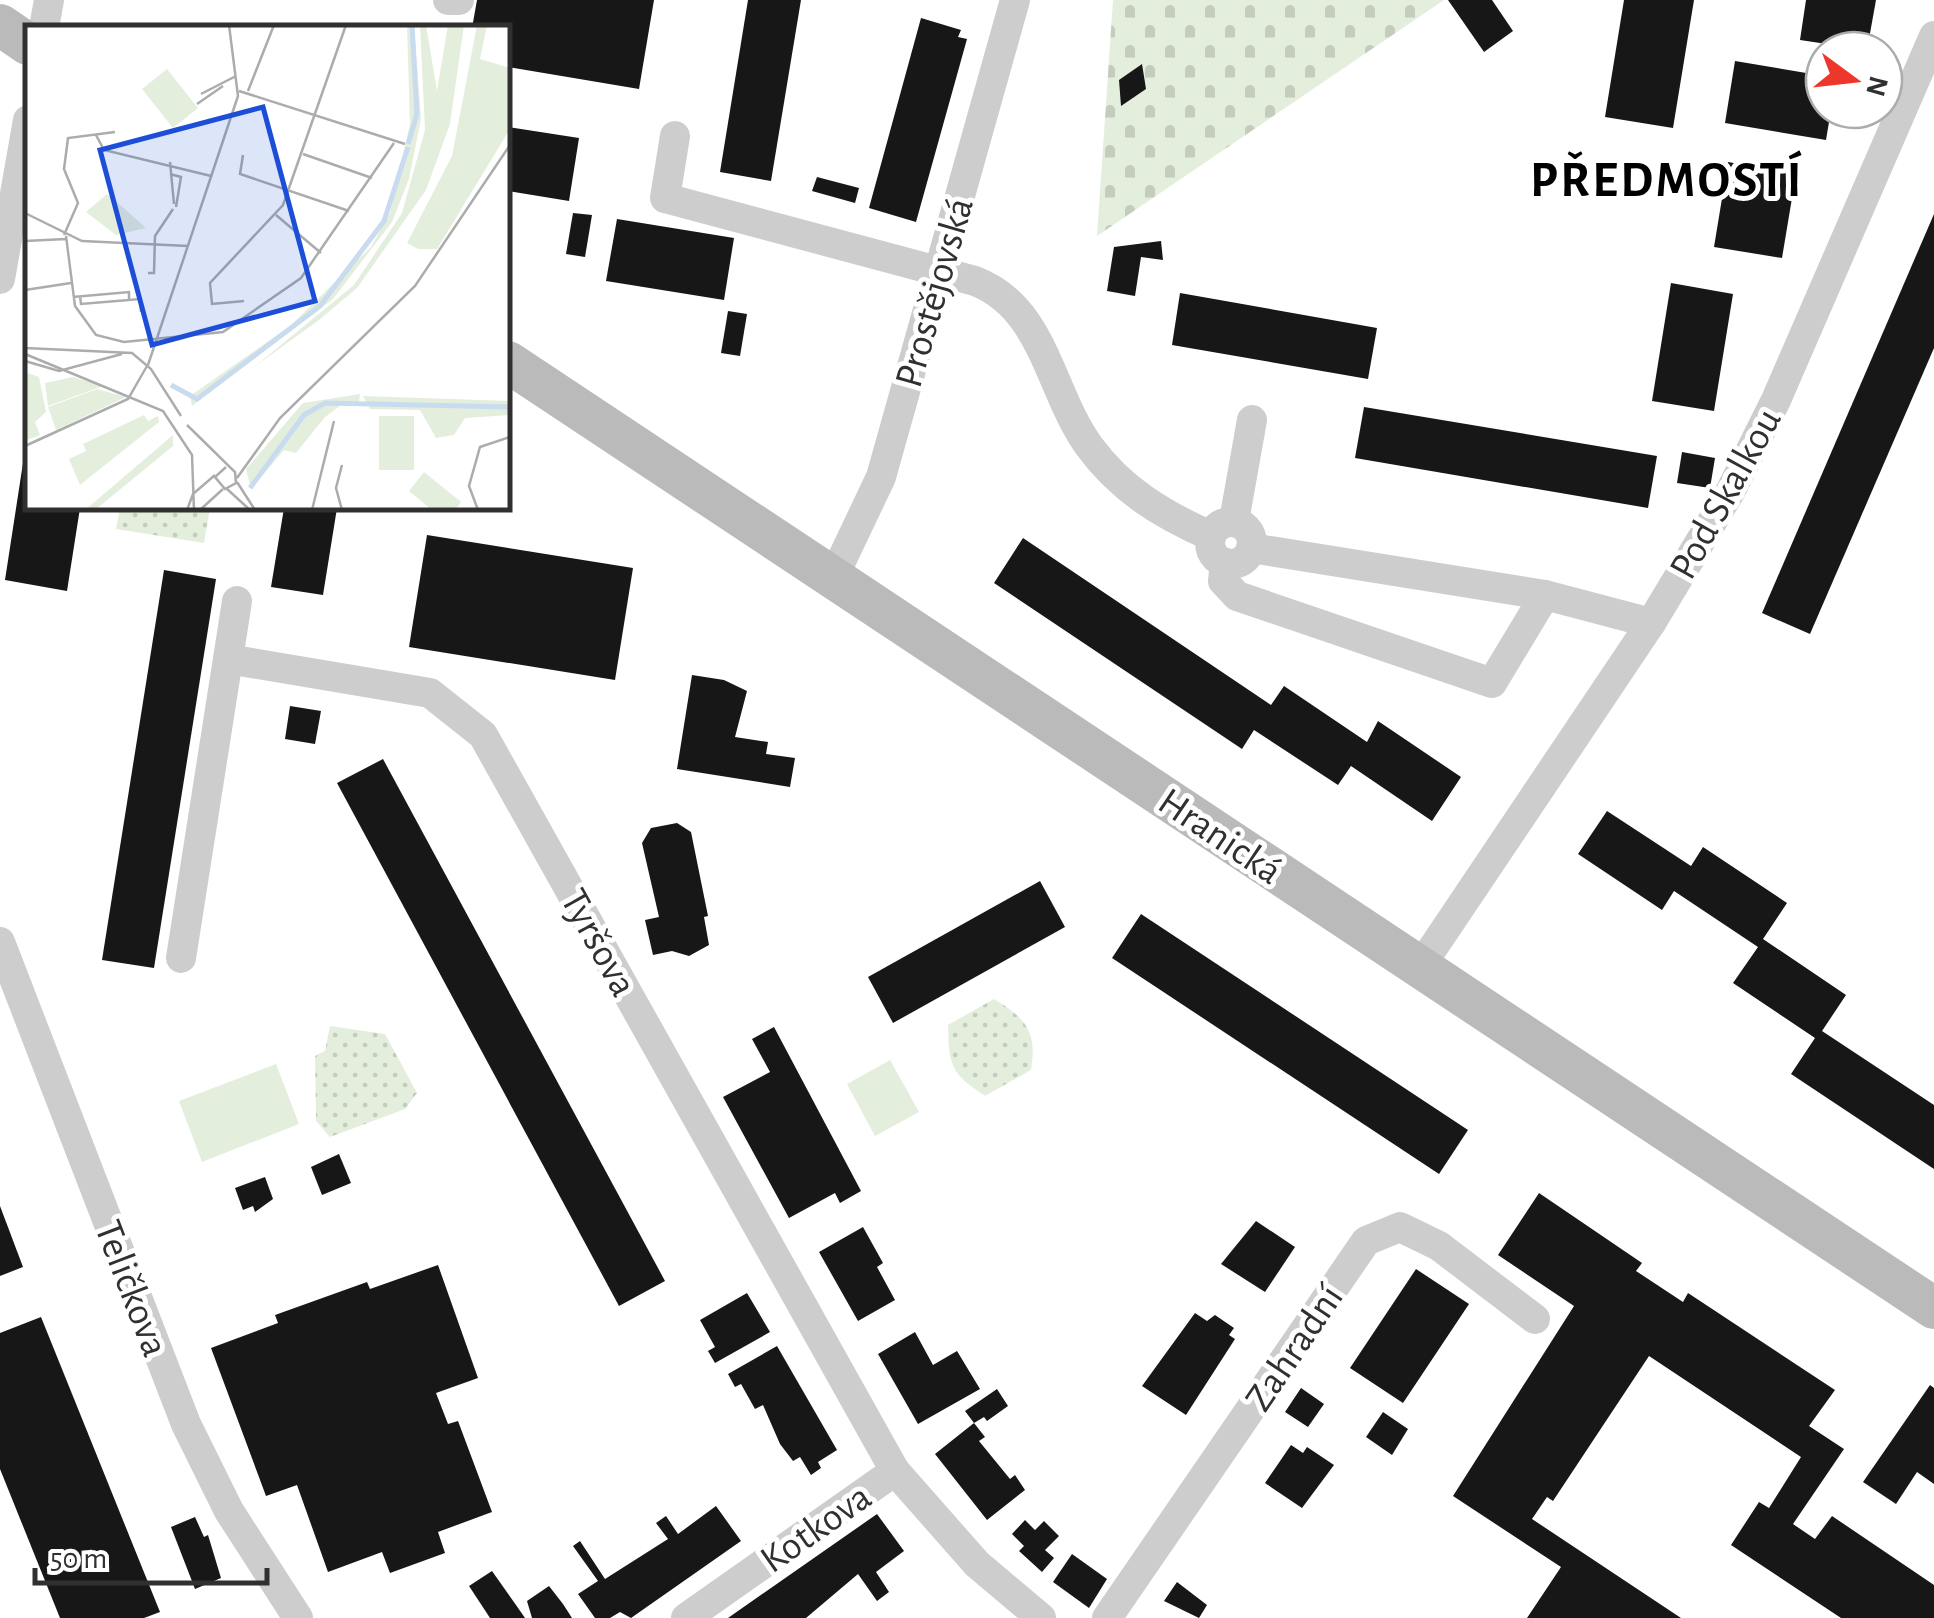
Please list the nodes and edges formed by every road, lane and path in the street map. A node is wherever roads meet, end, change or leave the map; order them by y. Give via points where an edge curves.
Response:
1 (49, 0) edge
2 (448, 0) edge
3 (459, 0) edge
4 (1015, 0) edge
5 (0, 25) edge
6 (45, 25) edge
7 (1934, 36) edge
8 (25, 42) edge
9 (675, 136) dead end
10 (25, 137) edge
11 (938, 272) junction
12 (0, 279) edge
13 (510, 363) edge
14 (1252, 420) dead end
15 (1230, 542) junction
16 (833, 578) junction
17 (1546, 595) junction
18 (237, 601) dead end
19 (1651, 623) junction
20 (228, 659) junction
21 (0, 942) edge
22 (181, 958) dead end
23 (1420, 968) junction
24 (1934, 1308) edge
25 (1535, 1319) dead end
26 (895, 1471) junction
27 (298, 1618) edge
28 (686, 1618) edge
29 (1041, 1618) edge
30 (1107, 1618) edge

1 - 6 street
2 - 3 street
4 - 11 street, Prostějovská
5 - 8 main road
7 - 19 street, Pod Skalkou via 1749,456
9 - 11 street via 665,198
10 - 12 street
11 - 15 street via 984,284 1011,302 1101,462 1154,508
11 - 16 street, Prostějovská via 881,477
13 - 16 main road, Hranická
14 - 15 street
15 - 17 street
15 - 17 street via 1223,581 1237,596 1492,683
16 - 23 main road, Hranická
17 - 19 street
18 - 20 street
19 - 23 street, Pod Skalkou
20 - 22 street
20 - 26 street, Tyršova via 430,693 483,734
21 - 27 street, Teličkova via 186,1424 228,1510
23 - 24 main road, Hranická
25 - 30 street, Zahradní via 1400,1228 1366,1241
26 - 28 street, Kotkova
26 - 29 street, Tyršova via 977,1564

